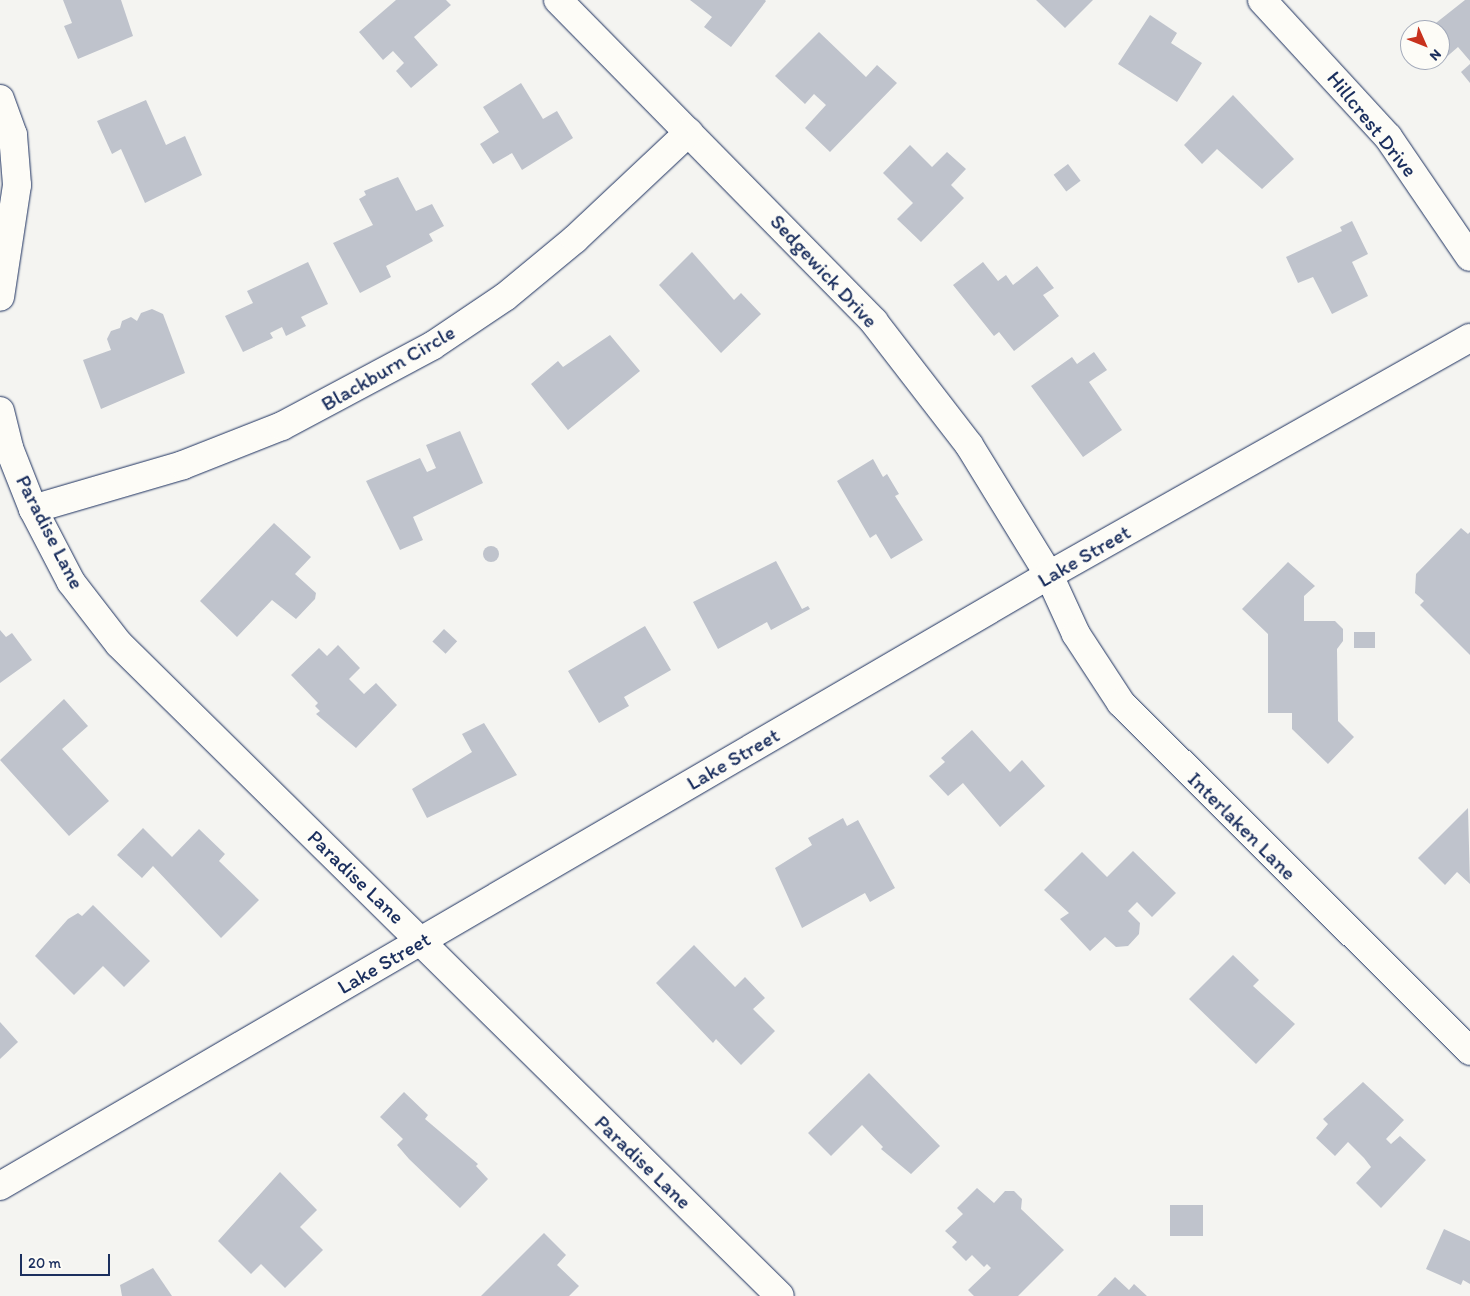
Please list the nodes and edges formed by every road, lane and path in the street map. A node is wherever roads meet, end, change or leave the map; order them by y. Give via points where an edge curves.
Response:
1 (558, 0) edge
2 (1262, 0) edge
3 (0, 99) edge
4 (688, 132) junction
5 (1470, 257) edge
6 (0, 297) edge
7 (1470, 338) edge
8 (0, 411) edge
9 (33, 509) junction
10 (1049, 575) junction
11 (422, 941) junction
12 (1470, 1051) edge
13 (0, 1186) edge
14 (780, 1296) edge

1 - 4 street, Sedgewick Drive
2 - 5 street, Hillcrest Drive via 1388,137
3 - 6 street via 13,135 17,185
4 - 9 street, Blackburn Circle via 575,239 505,297 432,346 282,426 183,465
4 - 10 street, Sedgewick Drive via 874,322 969,445
7 - 10 street, Lake Street
8 - 9 street, Paradise Lane via 9,448
9 - 11 street, Paradise Lane via 71,582 119,644
10 - 11 street, Lake Street
10 - 12 street, Interlaken Lane via 1076,634 1121,703
11 - 13 street, Lake Street
11 - 14 street, Paradise Lane

